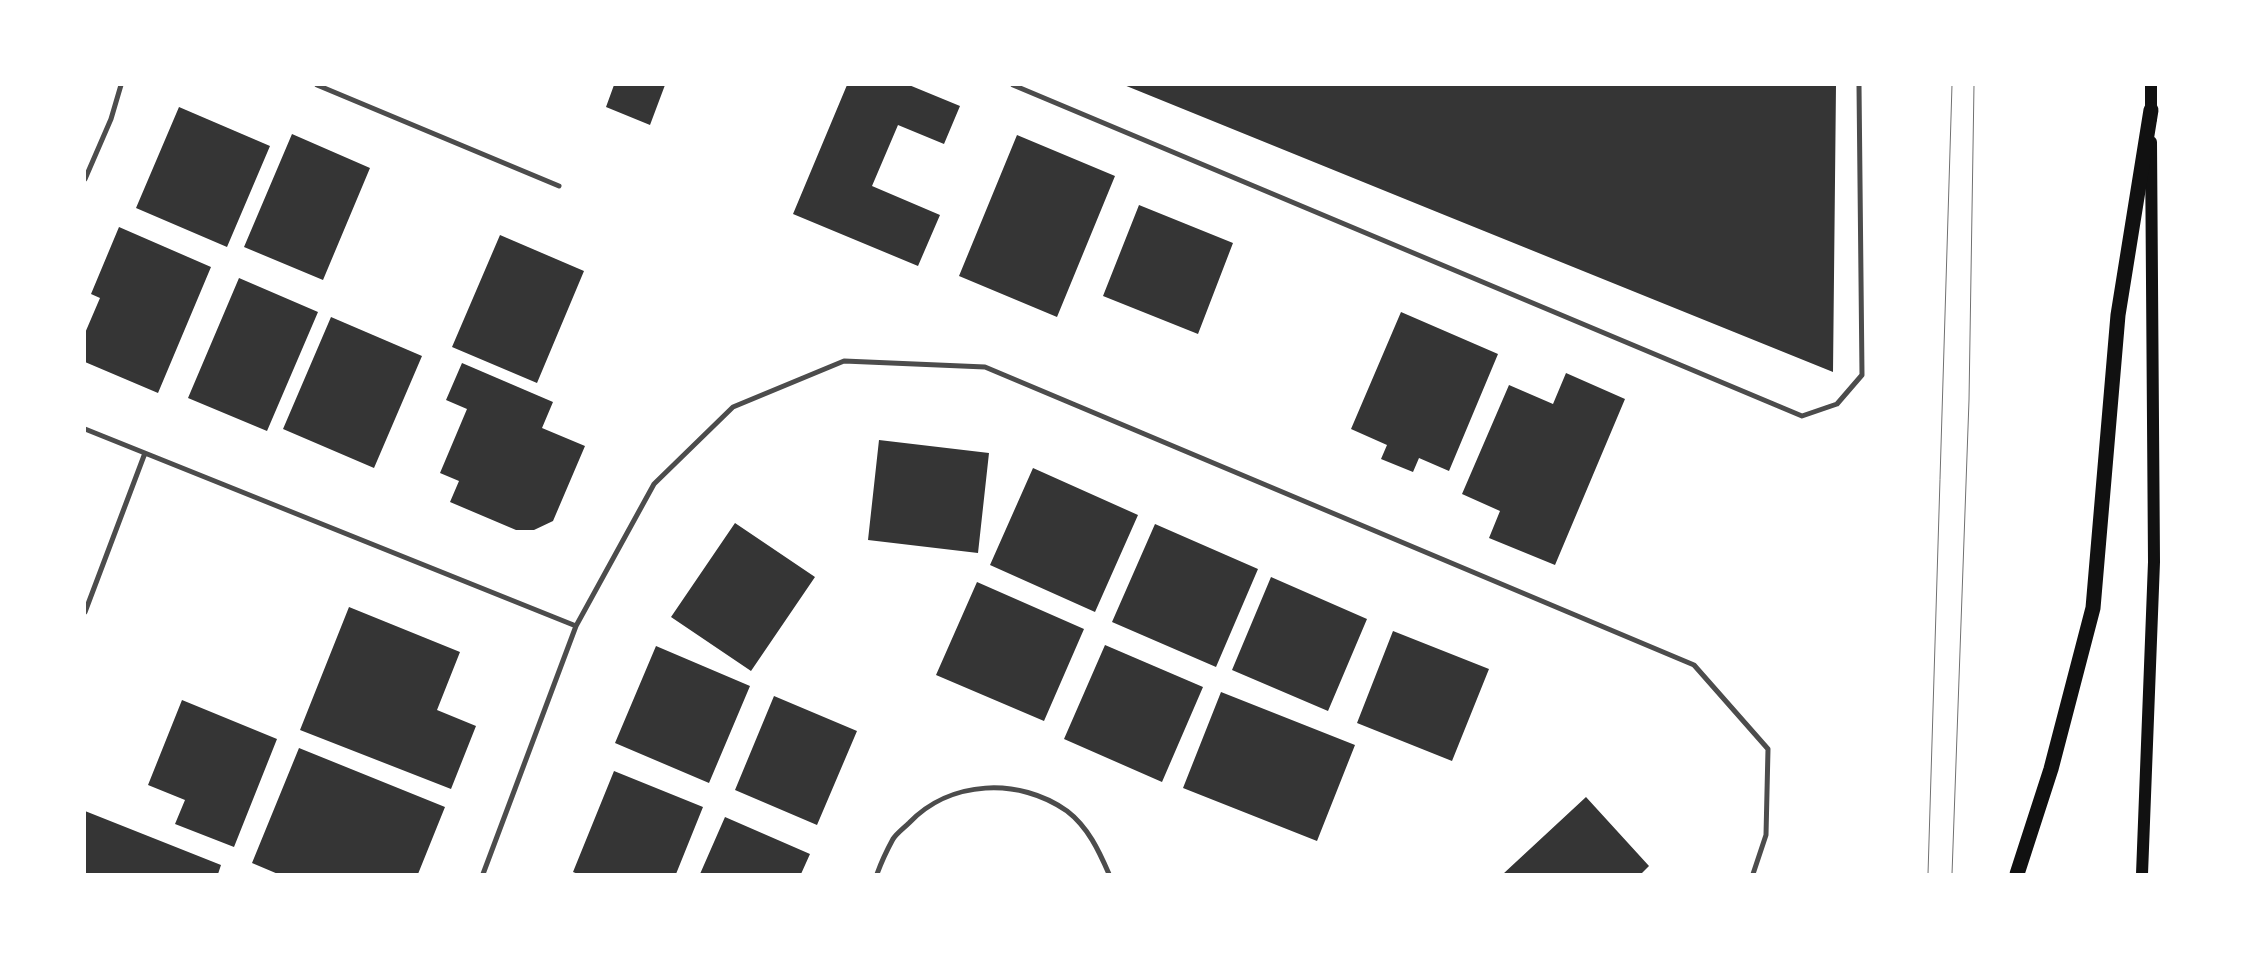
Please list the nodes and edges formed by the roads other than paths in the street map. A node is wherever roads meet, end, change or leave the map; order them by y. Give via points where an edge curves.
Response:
1 (121, 85) edge
2 (317, 85) edge
3 (1013, 85) edge
4 (1859, 85) edge
5 (2151, 85) edge
6 (2151, 110) junction
7 (85, 179) edge
8 (559, 186) dead end
9 (85, 429) edge
10 (145, 454) junction
11 (85, 612) edge
12 (576, 626) junction
13 (483, 874) edge
14 (877, 874) edge
15 (1110, 874) edge
16 (1753, 874) edge
17 (2017, 874) edge
18 (2142, 874) edge

1 - 7 street via 111,119
2 - 8 street
3 - 4 street via 1802,416 1837,404 1862,375
5 - 6 main road
6 - 17 highway via 2118,315 2093,608 2051,769
6 - 18 main road via 2154,562
9 - 10 street
10 - 11 street
10 - 12 street
12 - 13 street
12 - 16 street via 654,484 733,407 844,361 985,367 1694,665 1768,749 1766,835
14 - 15 street via 894,838 921,810 956,792 994,787 1033,793 1068,812 1094,840

